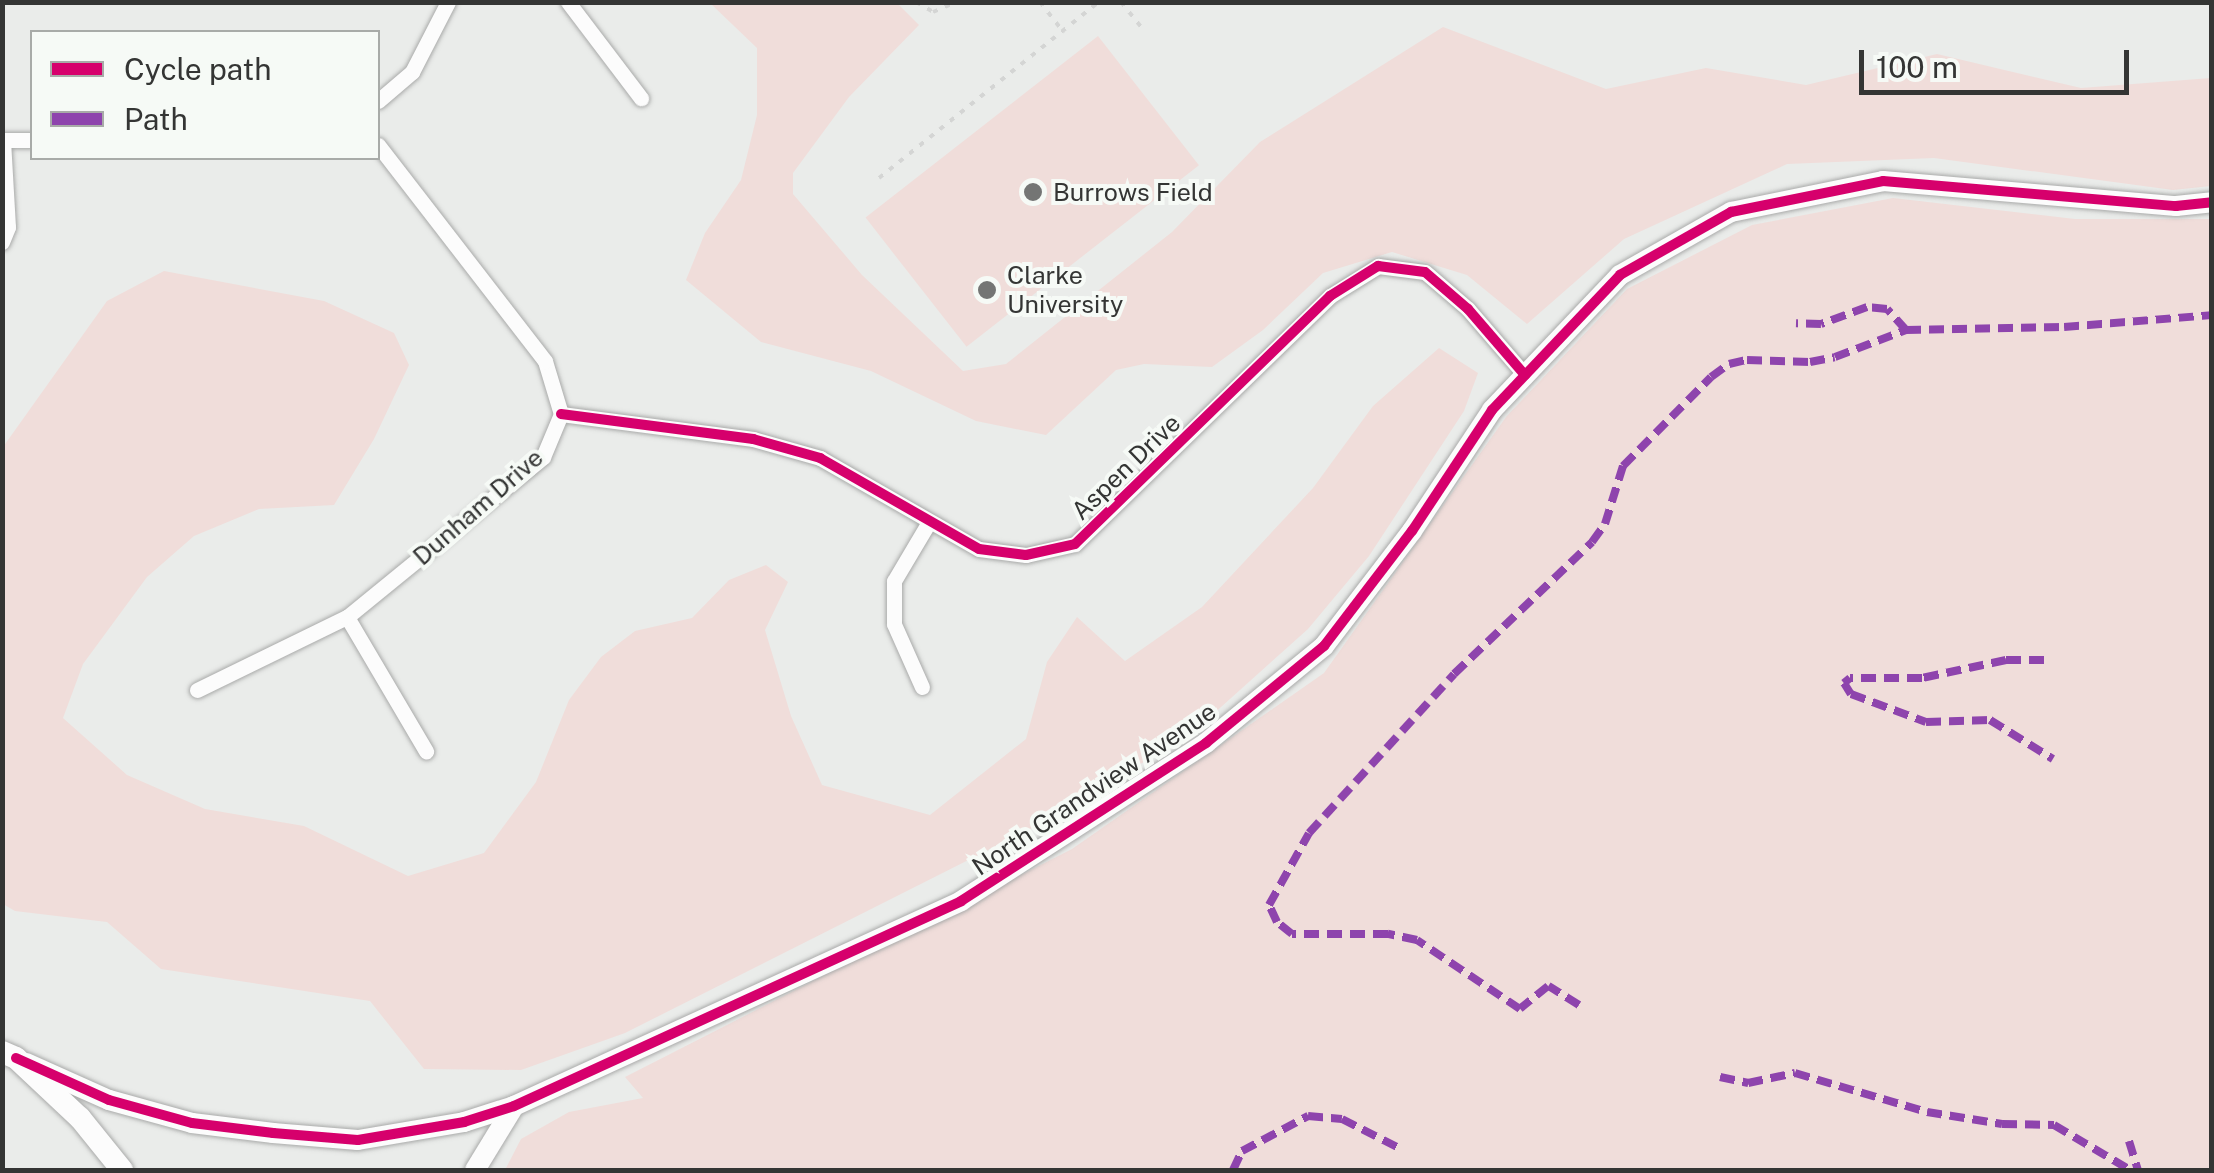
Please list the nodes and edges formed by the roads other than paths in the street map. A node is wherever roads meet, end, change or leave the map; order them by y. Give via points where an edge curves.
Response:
1 (448, 2) edge
2 (568, 2) edge
3 (641, 98) dead end
4 (380, 100) edge
5 (3, 140) edge
6 (30, 140) edge
7 (380, 148) edge
8 (2212, 202) edge
9 (2, 242) edge
10 (1525, 375) junction
11 (561, 414) junction
12 (929, 522) junction
13 (346, 616) junction
14 (922, 687) dead end
15 (198, 690) dead end
16 (426, 751) dead end
17 (9, 1055) edge
18 (514, 1106) junction
19 (122, 1170) edge
20 (475, 1170) edge

1 - 4 street via 412,72
2 - 3 street
5 - 6 street
5 - 9 street via 8,227
7 - 11 street via 544,361
8 - 10 street, North Grandview Avenue via 2176,206 1883,182 1731,212 1620,276
10 - 12 street, Aspen Drive via 1425,272 1378,266 1330,296 1076,544 1026,556 978,548
10 - 18 street, North Grandview Avenue via 1492,410 1324,646 1206,743 960,901
11 - 12 street, Aspen Drive via 753,439 820,458
11 - 13 street, Dunham Drive via 544,457
12 - 14 street via 894,581 894,624
13 - 15 street, Dunham Drive
13 - 16 street
17 - 18 street, North Grandview Avenue via 109,1100 192,1123 273,1134 358,1140
17 - 19 main road via 80,1118
18 - 20 street

